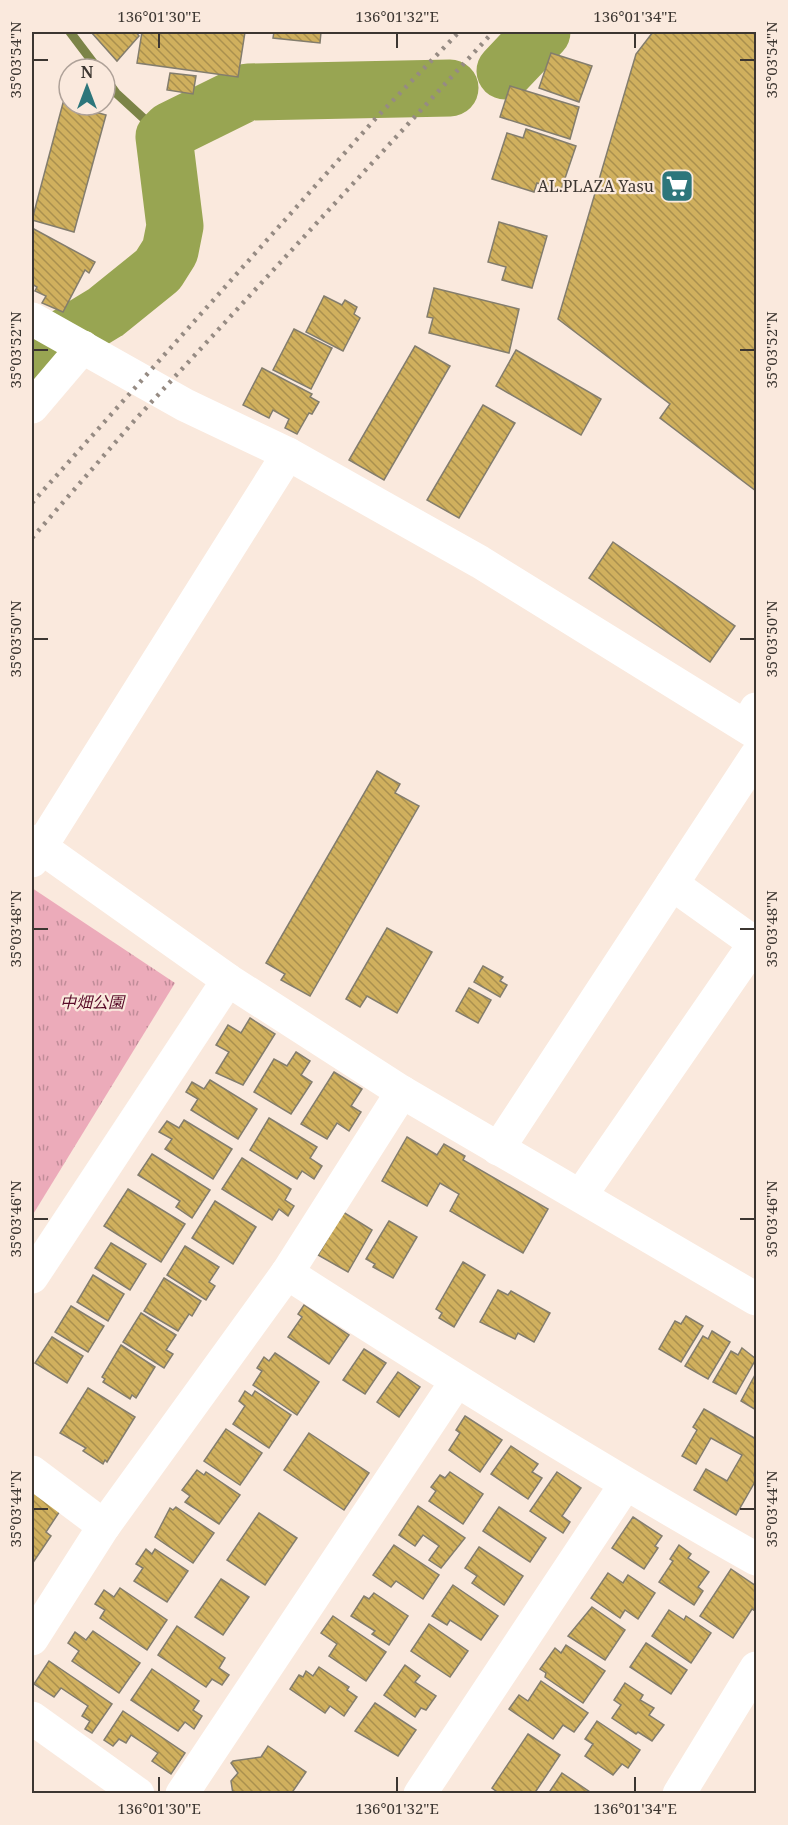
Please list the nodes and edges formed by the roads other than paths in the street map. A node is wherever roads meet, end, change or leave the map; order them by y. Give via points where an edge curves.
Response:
1 (32, 320) edge
2 (83, 347) junction
3 (32, 407) edge
4 (288, 454) junction
5 (754, 731) edge
6 (35, 849) edge
7 (672, 884) junction
8 (756, 944) edge
9 (228, 980) junction
10 (402, 1092) junction
11 (498, 1149) junction
12 (581, 1195) junction
13 (287, 1273) junction
14 (32, 1277) edge
15 (755, 1294) edge
16 (456, 1382) junction
17 (32, 1472) edge
18 (625, 1485) junction
19 (104, 1526) junction
20 (756, 1559) edge
21 (32, 1639) edge
22 (756, 1668) edge
23 (32, 1718) edge
24 (138, 1794) edge
25 (182, 1794) edge
26 (420, 1794) edge
27 (679, 1794) edge

1 - 2 street
2 - 3 street
2 - 4 street via 185,405
4 - 5 street via 480,562
4 - 6 street
5 - 7 street
6 - 9 street
7 - 8 street
7 - 11 street
8 - 12 street
9 - 10 street
9 - 14 street
10 - 11 street
10 - 13 street
11 - 12 street
12 - 15 street
13 - 16 street
13 - 19 street
16 - 18 street
16 - 25 street
17 - 19 street
18 - 20 street
18 - 26 street
19 - 21 street
22 - 27 street
23 - 24 street

